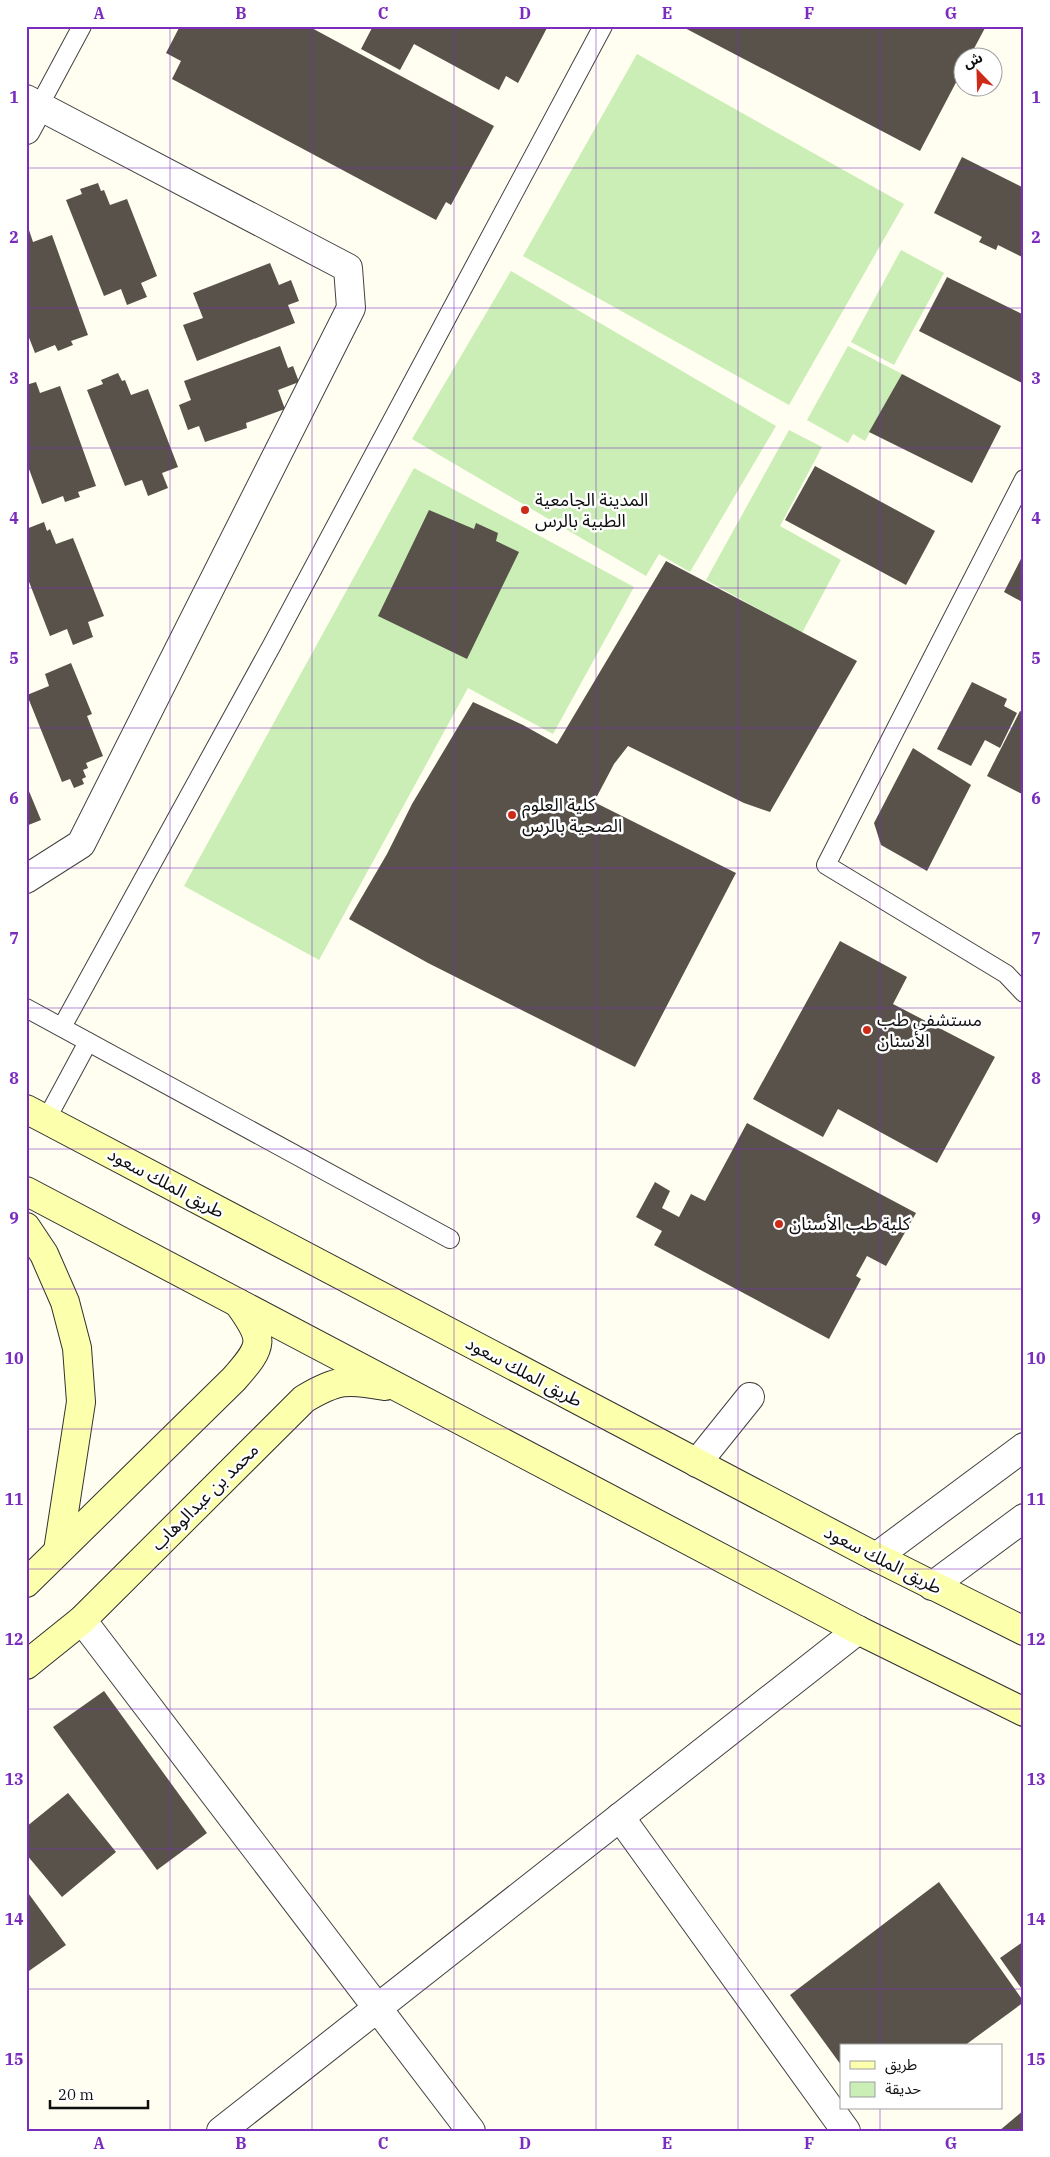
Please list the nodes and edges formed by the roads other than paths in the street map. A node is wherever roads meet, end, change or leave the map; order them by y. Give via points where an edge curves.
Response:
1 (82, 26) edge
2 (603, 26) edge
3 (33, 103) edge
4 (26, 130) edge
5 (1024, 479) edge
6 (26, 879) edge
7 (1024, 993) edge
8 (26, 1008) edge
9 (62, 1027) junction
10 (88, 1042) junction
11 (36, 1114) edge
12 (26, 1191) edge
13 (26, 1227) edge
14 (450, 1239) dead end
15 (238, 1303) junction
16 (405, 1390) junction
17 (750, 1397) dead end
18 (1024, 1447) edge
19 (697, 1463) junction
20 (1024, 1518) edge
21 (58, 1551) junction
22 (876, 1557) junction
23 (26, 1583) edge
24 (932, 1586) junction
25 (82, 1620) junction
26 (858, 1630) junction
27 (1024, 1631) edge
28 (26, 1665) edge
29 (1024, 1712) edge
30 (620, 1817) junction
31 (377, 2008) junction
32 (221, 2131) edge
33 (470, 2131) edge
34 (846, 2131) edge

1 - 3 lane
2 - 9 lane via 272,645
3 - 4 street
3 - 6 street via 348,268 351,308 82,844
5 - 7 lane via 826,865 1006,974
8 - 9 lane
9 - 10 lane
10 - 11 lane
10 - 14 lane
11 - 19 street, طريق الملك سعود
12 - 15 street
13 - 21 street via 44,1254 65,1302 77,1348 81,1402
15 - 16 street
15 - 21 street via 254,1324 258,1341 254,1356
16 - 25 street, محمد بن عبدالوهاب via 356,1380 326,1385 304,1399
16 - 26 street
17 - 19 street
18 - 22 street
19 - 22 street, طريق الملك سعود
20 - 24 street
21 - 23 street
22 - 24 street, طريق الملك سعود
24 - 27 street, طريق الملك سعود
25 - 28 street, محمد بن عبدالوهاب
25 - 31 street
26 - 29 street
26 - 30 street
30 - 31 street
30 - 34 street
31 - 32 street
31 - 33 street

